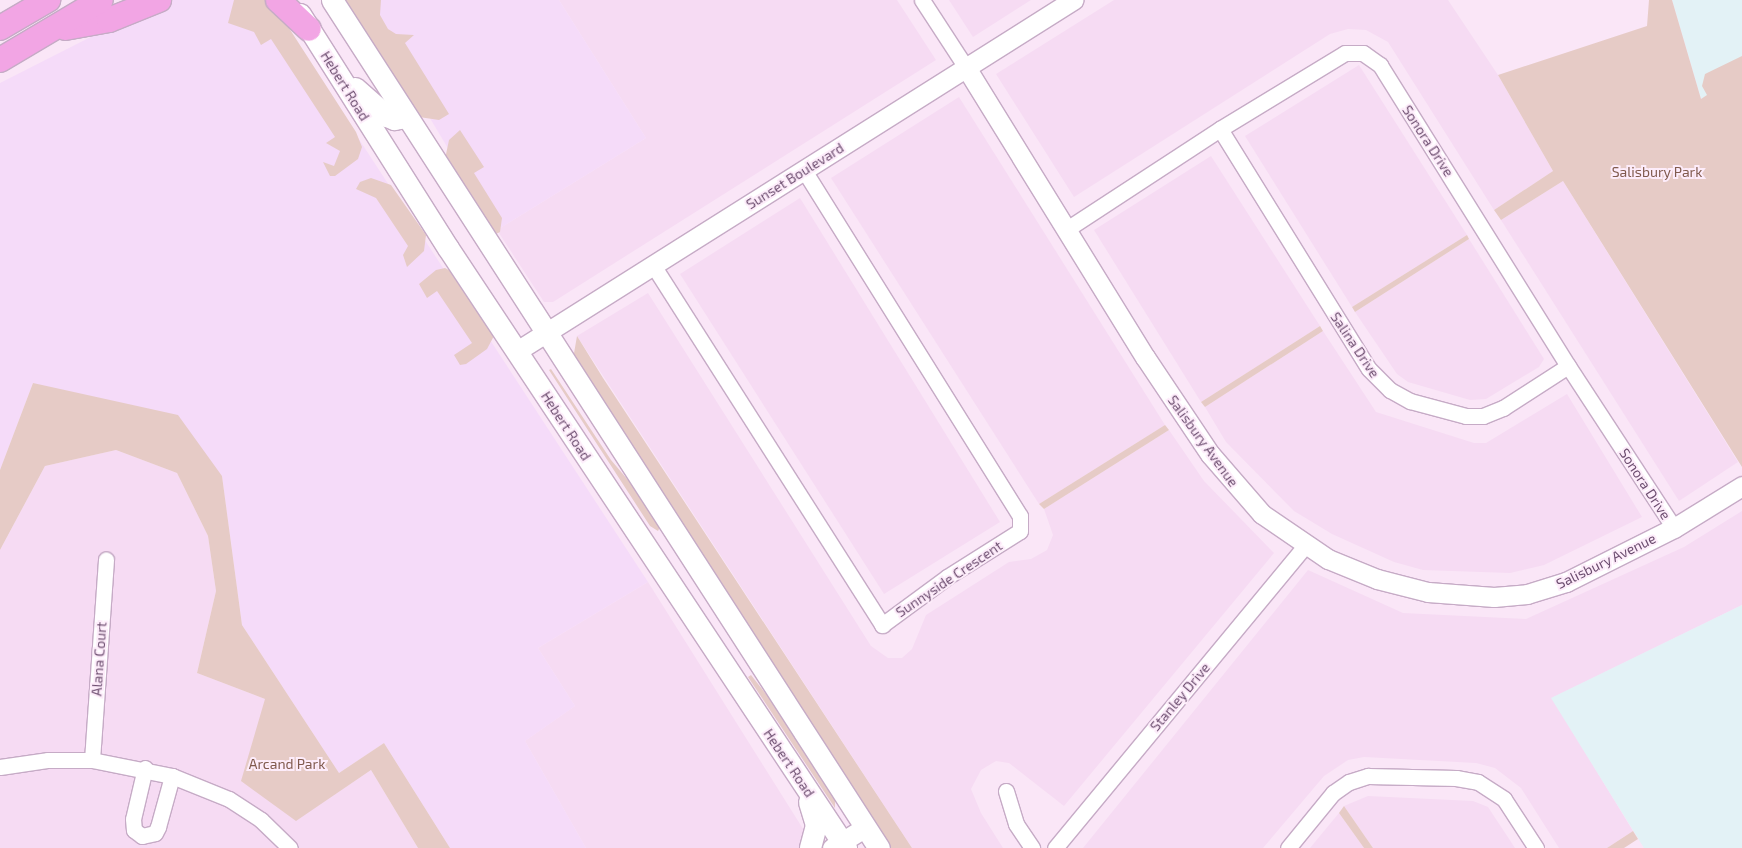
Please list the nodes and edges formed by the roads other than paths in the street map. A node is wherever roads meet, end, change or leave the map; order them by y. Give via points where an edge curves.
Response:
1 (48, 0) edge
2 (101, 0) edge
3 (159, 0) edge
4 (278, 0) edge
5 (291, 0) edge
6 (332, 0) edge
7 (922, 0) edge
8 (1073, 0) edge
9 (0, 28) edge
10 (309, 29) junction
11 (51, 30) junction
12 (0, 60) edge
13 (333, 67) junction
14 (967, 69) junction
15 (406, 117) junction
16 (1220, 129) junction
17 (417, 136) junction
18 (389, 154) junction
19 (804, 170) junction
20 (1067, 229) junction
21 (653, 266) junction
22 (546, 333) junction
23 (517, 351) junction
24 (1568, 366) junction
25 (1742, 486) edge
26 (1674, 528) junction
27 (1305, 546) junction
28 (106, 559) dead end
29 (92, 760) junction
30 (0, 767) edge
31 (145, 768) junction
32 (172, 776) junction
33 (802, 783) junction
34 (1006, 791) dead end
35 (865, 827) junction
36 (840, 846) edge
37 (290, 848) edge
38 (810, 848) edge
39 (878, 848) edge
40 (1032, 848) edge
41 (1056, 848) edge
42 (1288, 848) edge
43 (1536, 848) edge

1 - 9 main road
2 - 11 main road
3 - 11 main road via 109,20
4 - 10 main road
5 - 10 main road, Hebert Road
6 - 15 main road, Hebert Road
7 - 14 street
8 - 14 street, Sunset Boulevard
10 - 13 main road, Hebert Road
11 - 12 main road
13 - 15 main road via 387,116 394,120
13 - 18 main road, Hebert Road
14 - 19 street, Sunset Boulevard
14 - 20 street, Salisbury Avenue
15 - 17 main road, Hebert Road
16 - 20 street, Sonora Drive
16 - 24 street, Salina Drive via 1369,369 1390,390 1410,401 1466,416 1483,416 1503,408
16 - 24 street, Sonora Drive via 1346,53 1363,53 1380,65
17 - 18 main road
17 - 22 main road, Hebert Road
18 - 23 main road, Hebert Road
19 - 21 street, Sunset Boulevard
19 - 21 street, Sunnyside Crescent via 1020,516 1020,530 947,577 882,625
20 - 27 street, Salisbury Avenue via 1145,357 1215,462 1262,514
21 - 22 street, Sunset Boulevard
22 - 23 street, Sunset Boulevard
22 - 35 main road, Hebert Road
23 - 33 main road, Hebert Road
24 - 26 street, Sonora Drive
25 - 26 street, Salisbury Avenue
26 - 27 street, Salisbury Avenue via 1566,582 1510,596 1428,592 1402,587 1352,570
27 - 41 street, Stanley Drive
28 - 29 street, Alana Court
29 - 30 street via 48,760
29 - 31 street
31 - 32 street
31 - 32 street via 133,819 134,830 142,836 155,833
32 - 37 street via 229,798 261,820
33 - 36 main road, Hebert Road
33 - 38 main road via 816,825
34 - 40 street via 1016,824
35 - 36 street
35 - 39 main road, Hebert Road
42 - 43 street via 1333,793 1349,782 1368,776 1456,778 1478,782 1504,799

